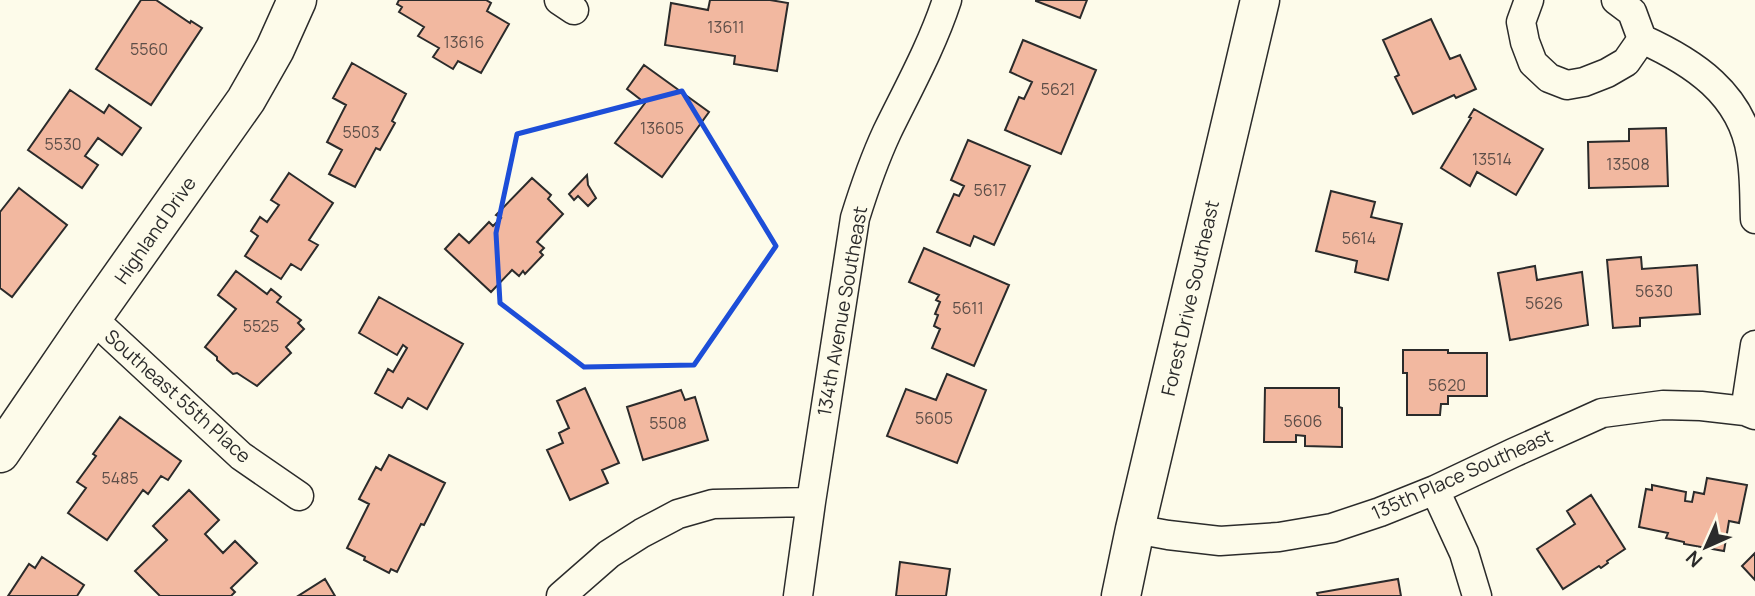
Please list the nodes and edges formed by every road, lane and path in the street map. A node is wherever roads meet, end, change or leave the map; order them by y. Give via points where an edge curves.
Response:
1 (297, 0) edge
2 (947, 0) edge
3 (1261, 0) edge
4 (1529, 0) edge
5 (1616, 0) edge
6 (1642, 39) junction
7 (1755, 219) edge
8 (92, 318) junction
9 (1755, 345) edge
10 (1750, 413) edge
11 (0, 453) edge
12 (1435, 490) junction
13 (299, 496) dead end
14 (811, 502) junction
15 (1135, 529) junction
16 (561, 596) edge
17 (798, 596) edge
18 (1121, 596) edge
19 (1477, 596) edge

1 - 8 main road, Highland Drive via 246,100
2 - 14 street, 134th Avenue Southeast via 885,135 855,218
3 - 15 main road, Forest Drive Southeast
4 - 6 street via 1521,22 1534,63 1549,78 1567,85 1626,62
5 - 6 street via 1632,12
6 - 7 street via 1697,70 1723,92 1741,119 1751,153
8 - 11 main road, Highland Drive
8 - 13 street, Southeast 55th Place via 241,456
9 - 10 street
10 - 12 street, 135th Place Southeast via 1662,405 1602,413
12 - 15 street, 135th Place Southeast via 1332,528 1279,537 1220,541
12 - 19 street via 1464,552
14 - 16 street via 713,504 678,514 608,554
14 - 17 street, 134th Avenue Southeast
15 - 18 main road, Forest Drive Southeast

